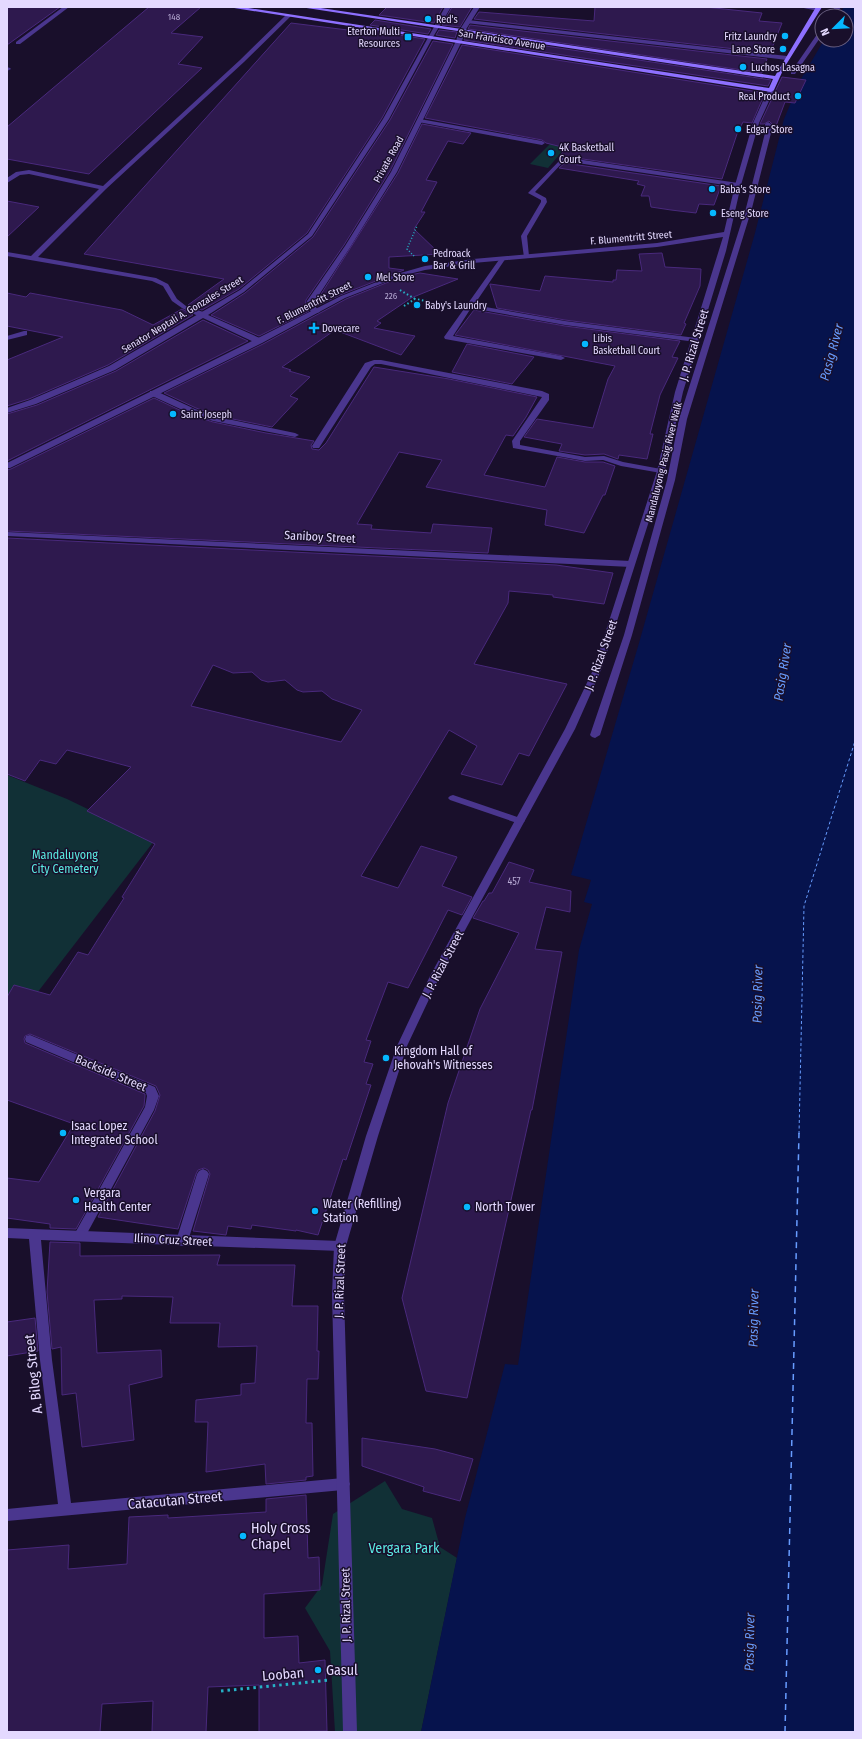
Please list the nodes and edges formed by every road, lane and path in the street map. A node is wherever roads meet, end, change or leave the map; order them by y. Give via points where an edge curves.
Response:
1 (66, 7) edge
2 (232, 7) edge
3 (303, 7) edge
4 (448, 7) edge
5 (477, 7) edge
6 (802, 7) edge
7 (818, 8) edge
8 (288, 16) junction
9 (814, 16) edge
10 (468, 22) junction
11 (436, 27) junction
12 (462, 31) junction
13 (430, 38) junction
14 (459, 41) junction
15 (18, 43) dead end
16 (814, 43) edge
17 (787, 58) junction
18 (793, 73) dead end
19 (775, 78) junction
20 (770, 90) junction
21 (420, 120) junction
22 (768, 124) dead end
23 (542, 143) dead end
24 (7, 181) edge
25 (738, 185) junction
26 (104, 188) junction
27 (417, 226) dead end
28 (727, 234) junction
29 (7, 254) edge
30 (526, 256) junction
31 (503, 258) junction
32 (32, 259) junction
33 (425, 268) junction
34 (427, 301) dead end
35 (404, 306) dead end
36 (470, 306) junction
37 (316, 312) junction
38 (203, 315) junction
39 (24, 333) dead end
40 (7, 338) edge
41 (696, 340) junction
42 (259, 341) junction
43 (560, 358) dead end
44 (153, 394) junction
45 (7, 411) edge
46 (295, 435) dead end
47 (316, 446) dead end
48 (7, 466) edge
49 (661, 471) junction
50 (7, 534) edge
51 (631, 564) junction
52 (594, 735) dead end
53 (453, 798) dead end
54 (520, 821) junction
55 (30, 1039) dead end
56 (203, 1174) dead end
57 (7, 1233) edge
58 (35, 1234) junction
59 (80, 1235) junction
60 (182, 1242) junction
61 (340, 1246) junction
62 (343, 1484) junction
63 (65, 1510) junction
64 (7, 1515) edge
65 (348, 1678) junction
66 (221, 1691) dead end
67 (350, 1732) edge

1 - 15 street
2 - 8 main road, San Francisco Avenue
3 - 11 main road, San Francisco Avenue
4 - 11 street, Senator Neptali A. Gonzales Street
5 - 10 street, Private Road
6 - 7 street
8 - 13 main road, San Francisco Avenue
8 - 26 street
9 - 17 main road
10 - 12 street, Private Road
10 - 17 street
11 - 12 main road, San Francisco Avenue
11 - 13 street, Senator Neptali A. Gonzales Street
12 - 14 street, Private Road
12 - 19 main road, San Francisco Avenue
13 - 14 main road, San Francisco Avenue
13 - 38 street, Senator Neptali A. Gonzales Street via 386,119 310,235 242,291
14 - 20 main road, San Francisco Avenue
14 - 21 street, Private Road
16 - 18 street
17 - 19 main road
19 - 20 main road
20 - 25 street, J. P. Rizal Street via 756,123
21 - 23 street
21 - 37 street, Private Road via 394,172 311,301 310,304
22 - 52 street, Mandaluyong Pasig River Walk via 769,129 749,208 683,419 670,480 628,635
24 - 26 street via 18,173 29,172
25 - 28 street, J. P. Rizal Street
25 - 30 street via 563,159 531,193 544,199 544,202 524,236
26 - 32 street
27 - 33 path via 407,249
28 - 30 street, F. Blumentritt Street via 657,245
28 - 41 street, J. P. Rizal Street
29 - 32 street
30 - 31 street, F. Blumentritt Street
31 - 33 street, F. Blumentritt Street
31 - 36 street
32 - 38 street via 154,279 166,285 174,300
33 - 37 street, F. Blumentritt Street via 383,280
34 - 35 path via 415,299
36 - 41 street via 565,323
36 - 43 street via 448,337
37 - 42 street, F. Blumentritt Street
38 - 42 street
38 - 45 street, Senator Neptali A. Gonzales Street via 112,368
39 - 40 street
41 - 49 street, J. P. Rizal Street via 679,392
42 - 44 street, F. Blumentritt Street
44 - 46 street via 216,419
44 - 48 street, F. Blumentritt Street
47 - 49 street via 368,365 380,362 546,396 516,441 516,446 585,459 602,466 621,464
49 - 51 street, J. P. Rizal Street
50 - 51 street, Saniboy Street
51 - 54 street, J. P. Rizal Street via 598,668 570,728
53 - 54 street
54 - 61 street, J. P. Rizal Street via 435,976 402,1046 372,1136
55 - 59 street, Backside Street via 151,1090 154,1096
56 - 60 street
57 - 58 street, Ilino Cruz Street
58 - 59 street, Ilino Cruz Street
58 - 63 street, A. Bilog Street via 46,1360
59 - 60 street, Ilino Cruz Street
60 - 61 street, Ilino Cruz Street
61 - 62 street, J. P. Rizal Street via 338,1295
62 - 63 street, Catacutan Street
62 - 65 street, J. P. Rizal Street
63 - 64 street, Catacutan Street
65 - 66 path, Looban
65 - 67 street, J. P. Rizal Street

